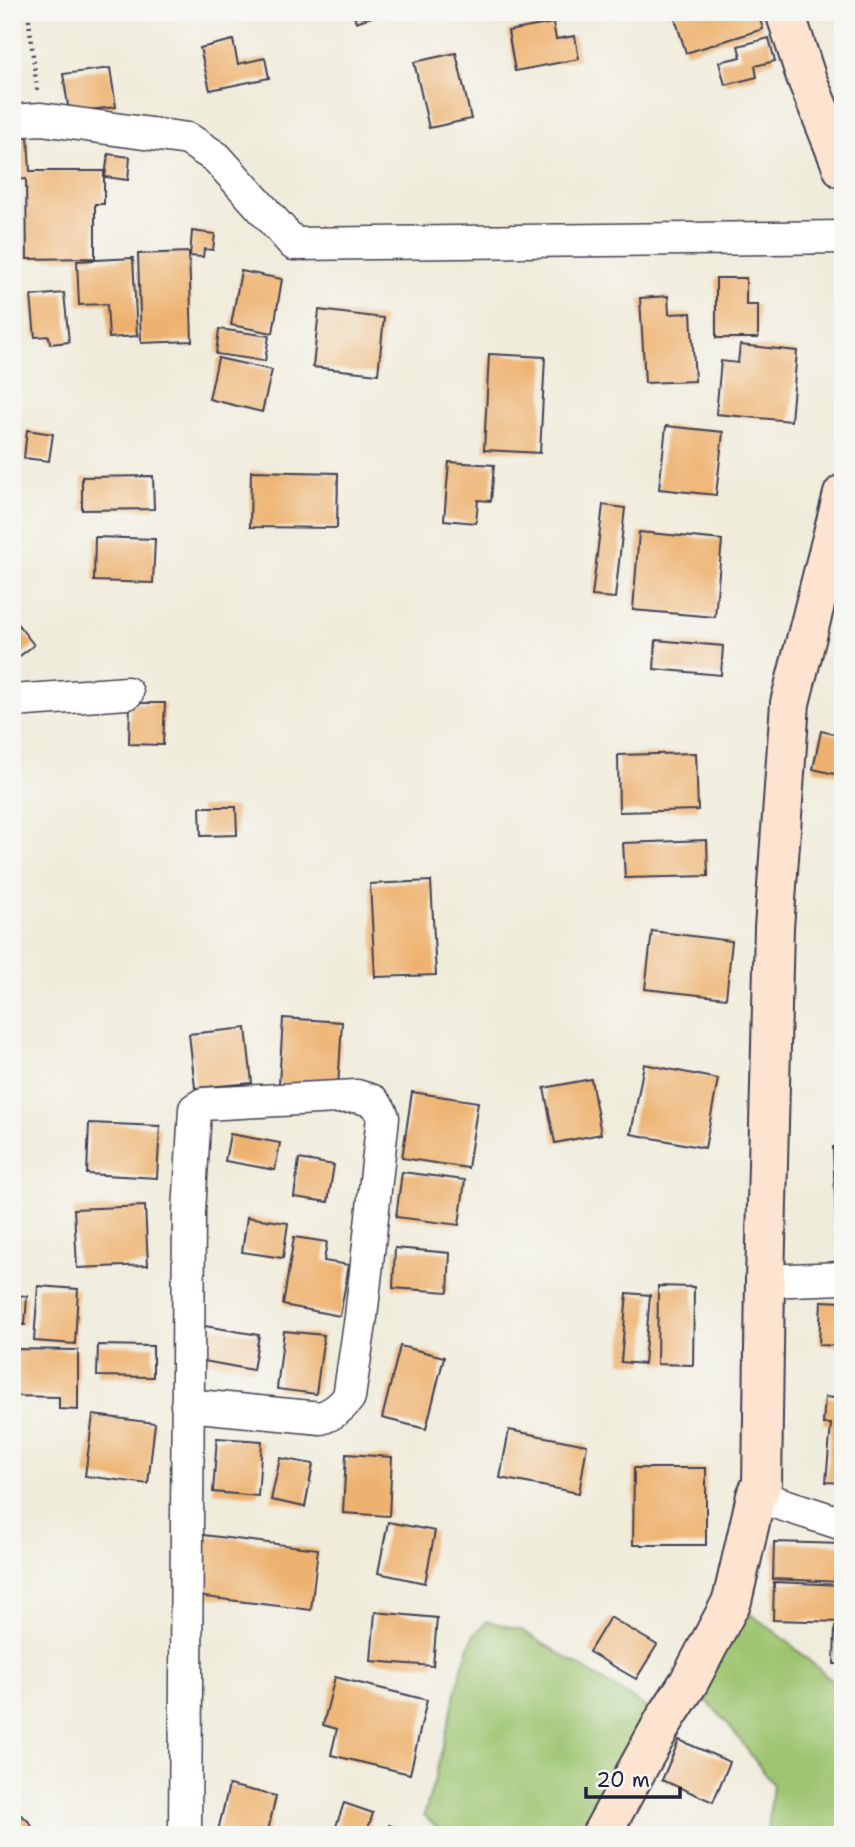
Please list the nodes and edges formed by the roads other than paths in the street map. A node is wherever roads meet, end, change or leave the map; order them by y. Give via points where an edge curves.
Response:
1 (785, 12) edge
2 (26, 120) edge
3 (843, 169) edge
4 (843, 237) edge
5 (843, 494) edge
6 (127, 693) dead end
7 (12, 701) edge
8 (843, 1278) edge
9 (765, 1281) junction
10 (187, 1405) junction
11 (756, 1496) junction
12 (843, 1524) edge
13 (185, 1835) edge
14 (601, 1835) edge

1 - 3 street
2 - 4 street via 188,139 217,158 294,244
5 - 9 street via 790,703 774,928
6 - 7 street
8 - 9 street
9 - 11 street via 762,1484
10 - 10 street via 195,1109 203,1104 357,1096 373,1101 383,1117 349,1398 321,1418
10 - 13 street
11 - 12 street
11 - 14 street via 732,1601

